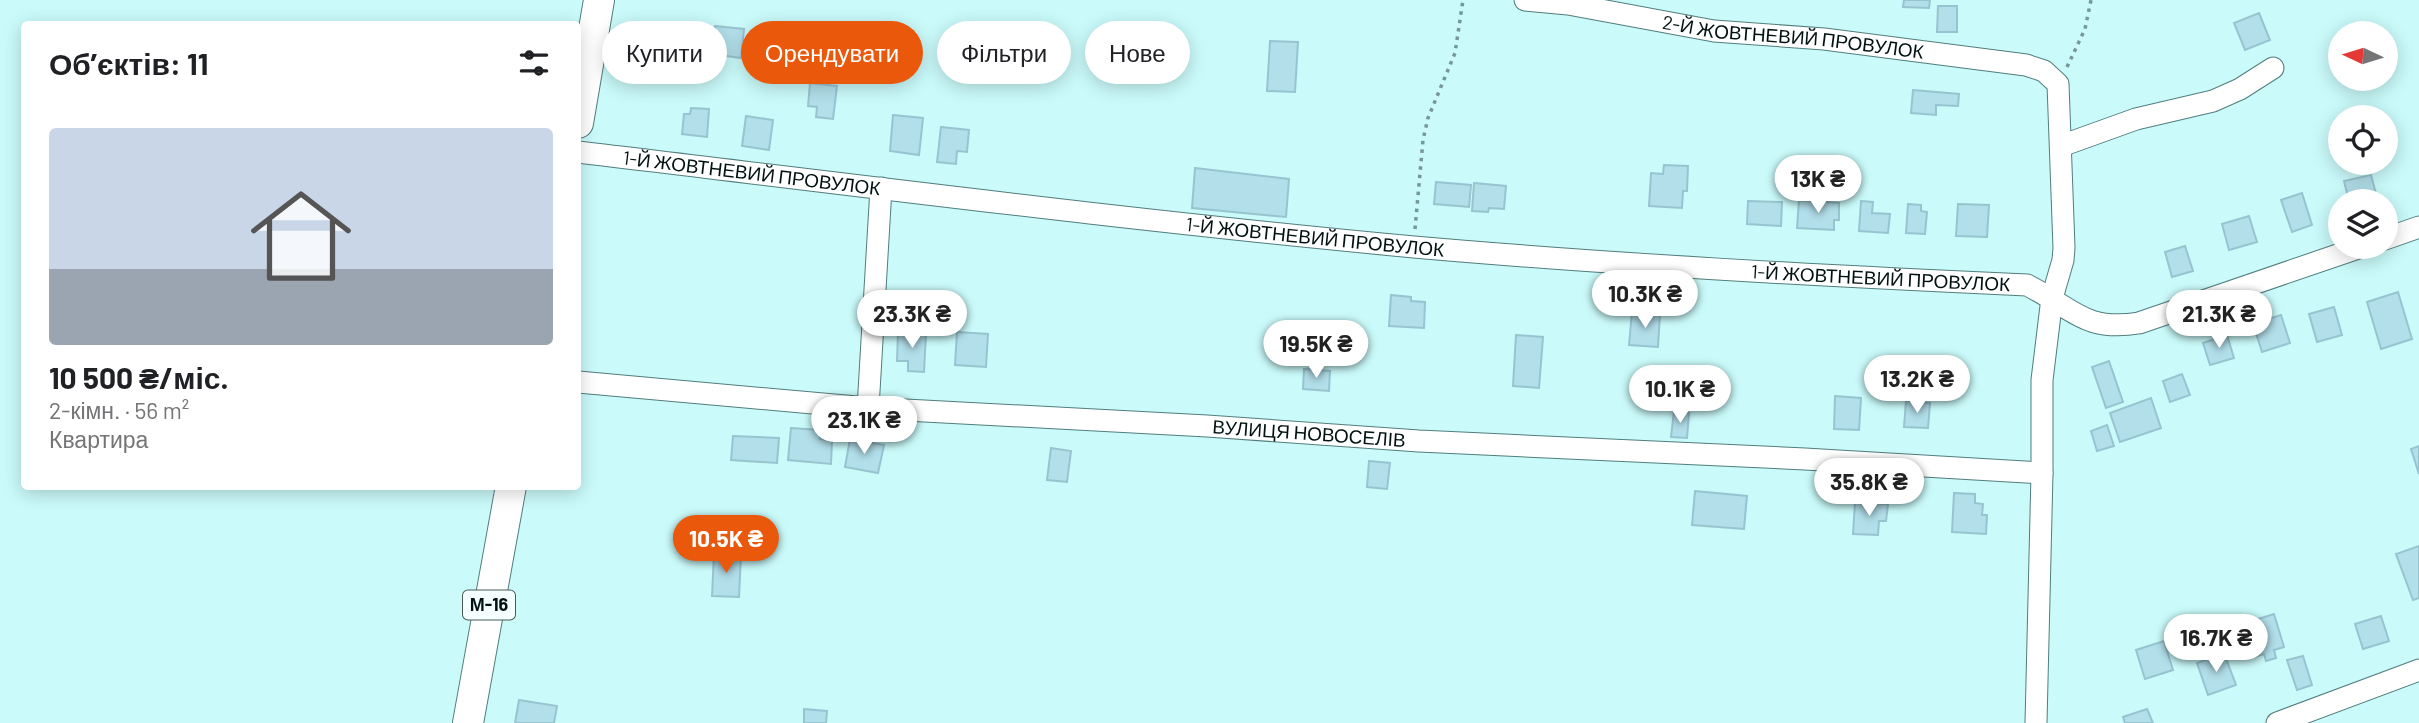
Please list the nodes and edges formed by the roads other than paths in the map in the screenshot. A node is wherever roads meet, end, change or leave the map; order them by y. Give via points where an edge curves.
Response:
1 (599, 0) edge
2 (1525, 0) edge
3 (2273, 68) dead end
4 (581, 105) edge
5 (2061, 146) junction
6 (581, 152) edge
7 (881, 188) junction
8 (2419, 227) edge
9 (2398, 234) edge
10 (2328, 258) edge
11 (2052, 298) junction
12 (581, 382) edge
13 (868, 408) junction
14 (2042, 473) junction
15 (510, 490) edge
16 (2419, 670) edge
17 (468, 723) edge
18 (2035, 723) edge
19 (2277, 723) edge

1 - 4 highway
2 - 5 street, 2-Й ЖОВТНЕВИЙ ПРОВУЛОК via 1714,32 1824,39 2026,65 2044,71 2058,84
3 - 5 street via 2213,101 2136,118
5 - 11 street via 2064,248
6 - 7 street, 1-Й ЖОВТНЕВИЙ ПРОВУЛОК
7 - 11 street, 1-Й ЖОВТНЕВИЙ ПРОВУЛОК via 1414,247 2027,285
7 - 13 street
8 - 9 street
10 - 11 street via 2119,326 2089,322
11 - 14 street via 2042,380
12 - 13 street, ВУЛИЦЯ НОВОСЕЛІВ
13 - 14 street, ВУЛИЦЯ НОВОСЕЛІВ
14 - 18 street
15 - 17 highway, М-16
16 - 19 street

